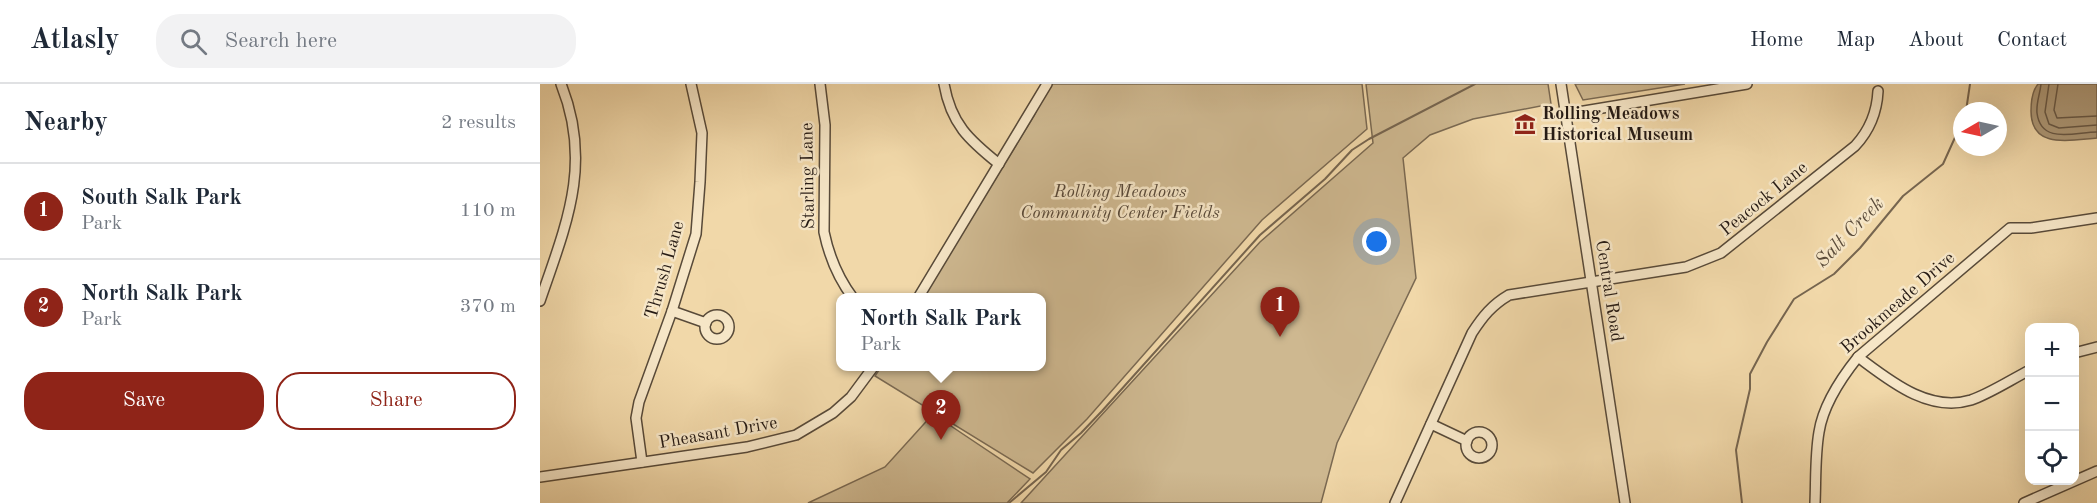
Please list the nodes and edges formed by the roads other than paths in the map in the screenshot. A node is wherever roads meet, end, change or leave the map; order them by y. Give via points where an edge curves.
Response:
1 (561, 84) edge
2 (691, 84) edge
3 (820, 84) edge
4 (944, 84) edge
5 (1047, 84) edge
6 (1562, 84) edge
7 (1747, 84) edge
8 (1878, 91) dead end
9 (1566, 114) junction
10 (999, 164) junction
11 (2097, 218) edge
12 (1591, 282) junction
13 (850, 293) edge
14 (920, 293) edge
15 (540, 301) edge
16 (672, 311) junction
17 (706, 323) dead end
18 (2097, 347) edge
19 (2079, 352) edge
20 (1858, 357) junction
21 (870, 371) edge
22 (2025, 372) edge
23 (1431, 424) junction
24 (1467, 441) dead end
25 (642, 462) junction
26 (2097, 471) edge
27 (540, 477) edge
28 (1395, 503) edge
29 (1625, 503) edge
30 (1815, 503) edge
31 (2024, 503) edge

1 - 15 street via 577,155 567,223
2 - 16 street, Thrush Lane via 702,133 696,234
3 - 13 street, Starling Lane via 825,134 824,232 841,282
4 - 10 street via 961,129
5 - 10 street
6 - 9 street, Central Road
7 - 9 street
8 - 12 street, Peacock Lane via 1873,118 1863,138 1721,253 1686,267
9 - 12 street, Central Road
10 - 14 street
11 - 20 street, Brookmeade Drive via 2010,228
12 - 23 street, Peacock Lane via 1509,294 1494,303 1472,333
12 - 29 street, Central Road
16 - 17 street
16 - 25 street, Thrush Lane via 639,402 636,418
18 - 19 street
20 - 22 street via 1899,387 1938,402 1970,400
20 - 30 street, Brookmeade Drive via 1845,372 1819,431
21 - 25 street, Pheasant Drive via 833,413 796,435 747,447
23 - 24 street
23 - 28 street, Peacock Lane
25 - 27 street, Pheasant Drive
26 - 31 street

